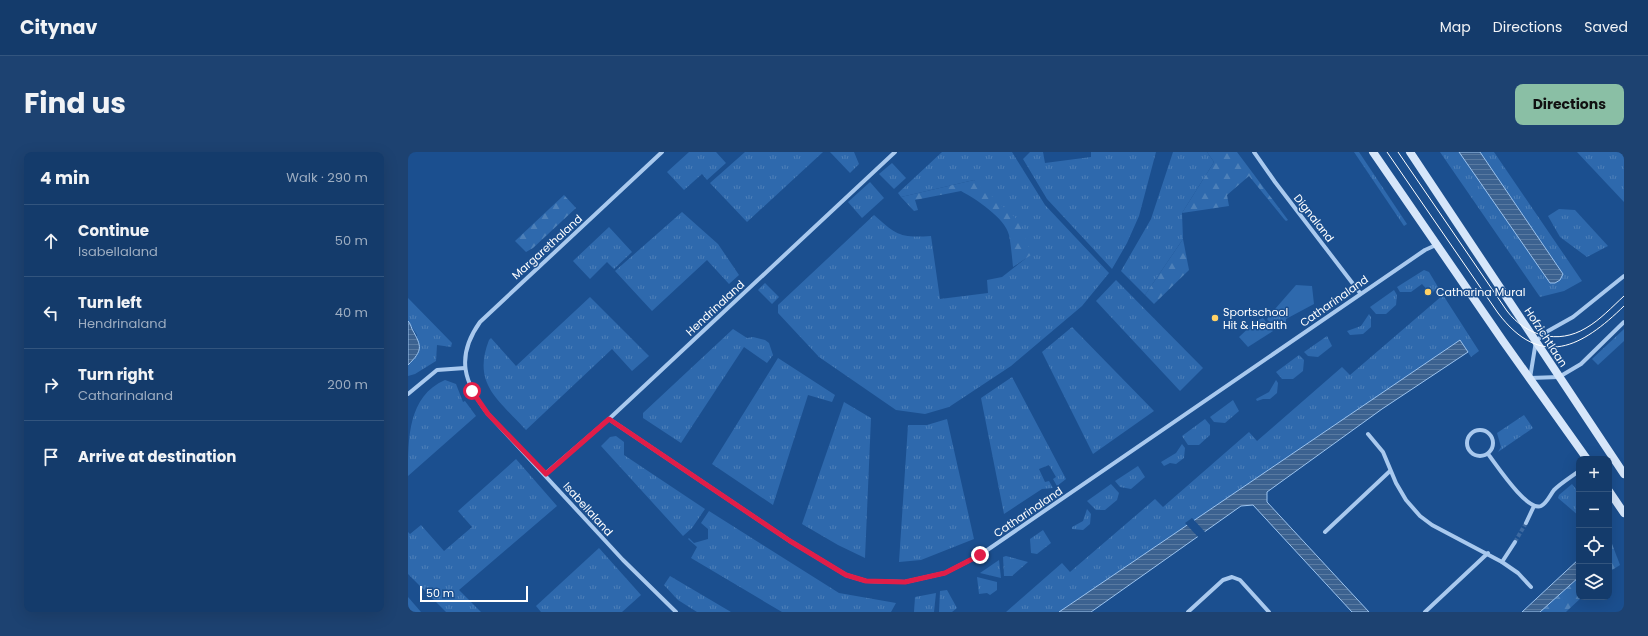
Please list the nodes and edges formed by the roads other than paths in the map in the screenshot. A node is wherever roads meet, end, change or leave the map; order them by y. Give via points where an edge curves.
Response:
1 (662, 152) edge
2 (895, 152) edge
3 (1254, 152) edge
4 (1374, 152) edge
5 (1410, 152) edge
6 (1436, 246) junction
7 (1624, 276) edge
8 (1360, 293) junction
9 (1624, 322) edge
10 (1536, 340) junction
11 (465, 368) junction
12 (1559, 377) junction
13 (1530, 378) junction
14 (408, 394) edge
15 (609, 419) junction
16 (1368, 434) dead end
17 (1488, 454) junction
18 (1585, 456) edge
19 (1390, 471) junction
20 (1576, 473) edge
21 (546, 474) junction
22 (1624, 474) edge
23 (1610, 492) edge
24 (1534, 506) junction
25 (1624, 512) edge
26 (1526, 523) tunnel mouth
27 (1324, 532) dead end
28 (1515, 542) tunnel mouth
29 (1488, 553) junction
30 (1502, 562) junction
31 (1531, 587) dead end
32 (676, 612) edge
33 (1188, 612) edge
34 (1269, 612) edge
35 (1424, 612) edge

1 - 11 street, Margarethaland via 480,322 466,349
2 - 15 street, Hendrinaland
3 - 8 street, Dignaland
4 - 6 main road
5 - 10 main road, Hofzichtlaan
6 - 8 street, Catharinaland via 1425,250
6 - 13 main road
7 - 10 street via 1573,317
8 - 15 street, Catharinaland via 980,555 945,573 905,582 866,581 846,575 790,541
9 - 12 street via 1581,364
10 - 12 main road, Hofzichtlaan
10 - 13 street
11 - 14 street via 437,370
11 - 21 street, Isabellaland via 472,391 481,404
12 - 13 street
12 - 22 main road, Hofzichtlaan
13 - 18 main road
15 - 21 street, Hendrinaland
16 - 19 street via 1383,452
17 - 17 street via 1494,442 1491,434 1483,429 1474,431 1468,437 1469,450 1475,455
17 - 24 street via 1520,495
19 - 27 street
19 - 29 street via 1406,500 1420,516 1432,525
20 - 24 street via 1554,491 1545,503 1539,507
21 - 32 street, Isabellaland via 623,560
23 - 25 main road
24 - 26 street
28 - 30 street
29 - 30 street
29 - 35 street
30 - 31 street via 1518,573
33 - 34 street via 1223,580 1232,577 1240,580

